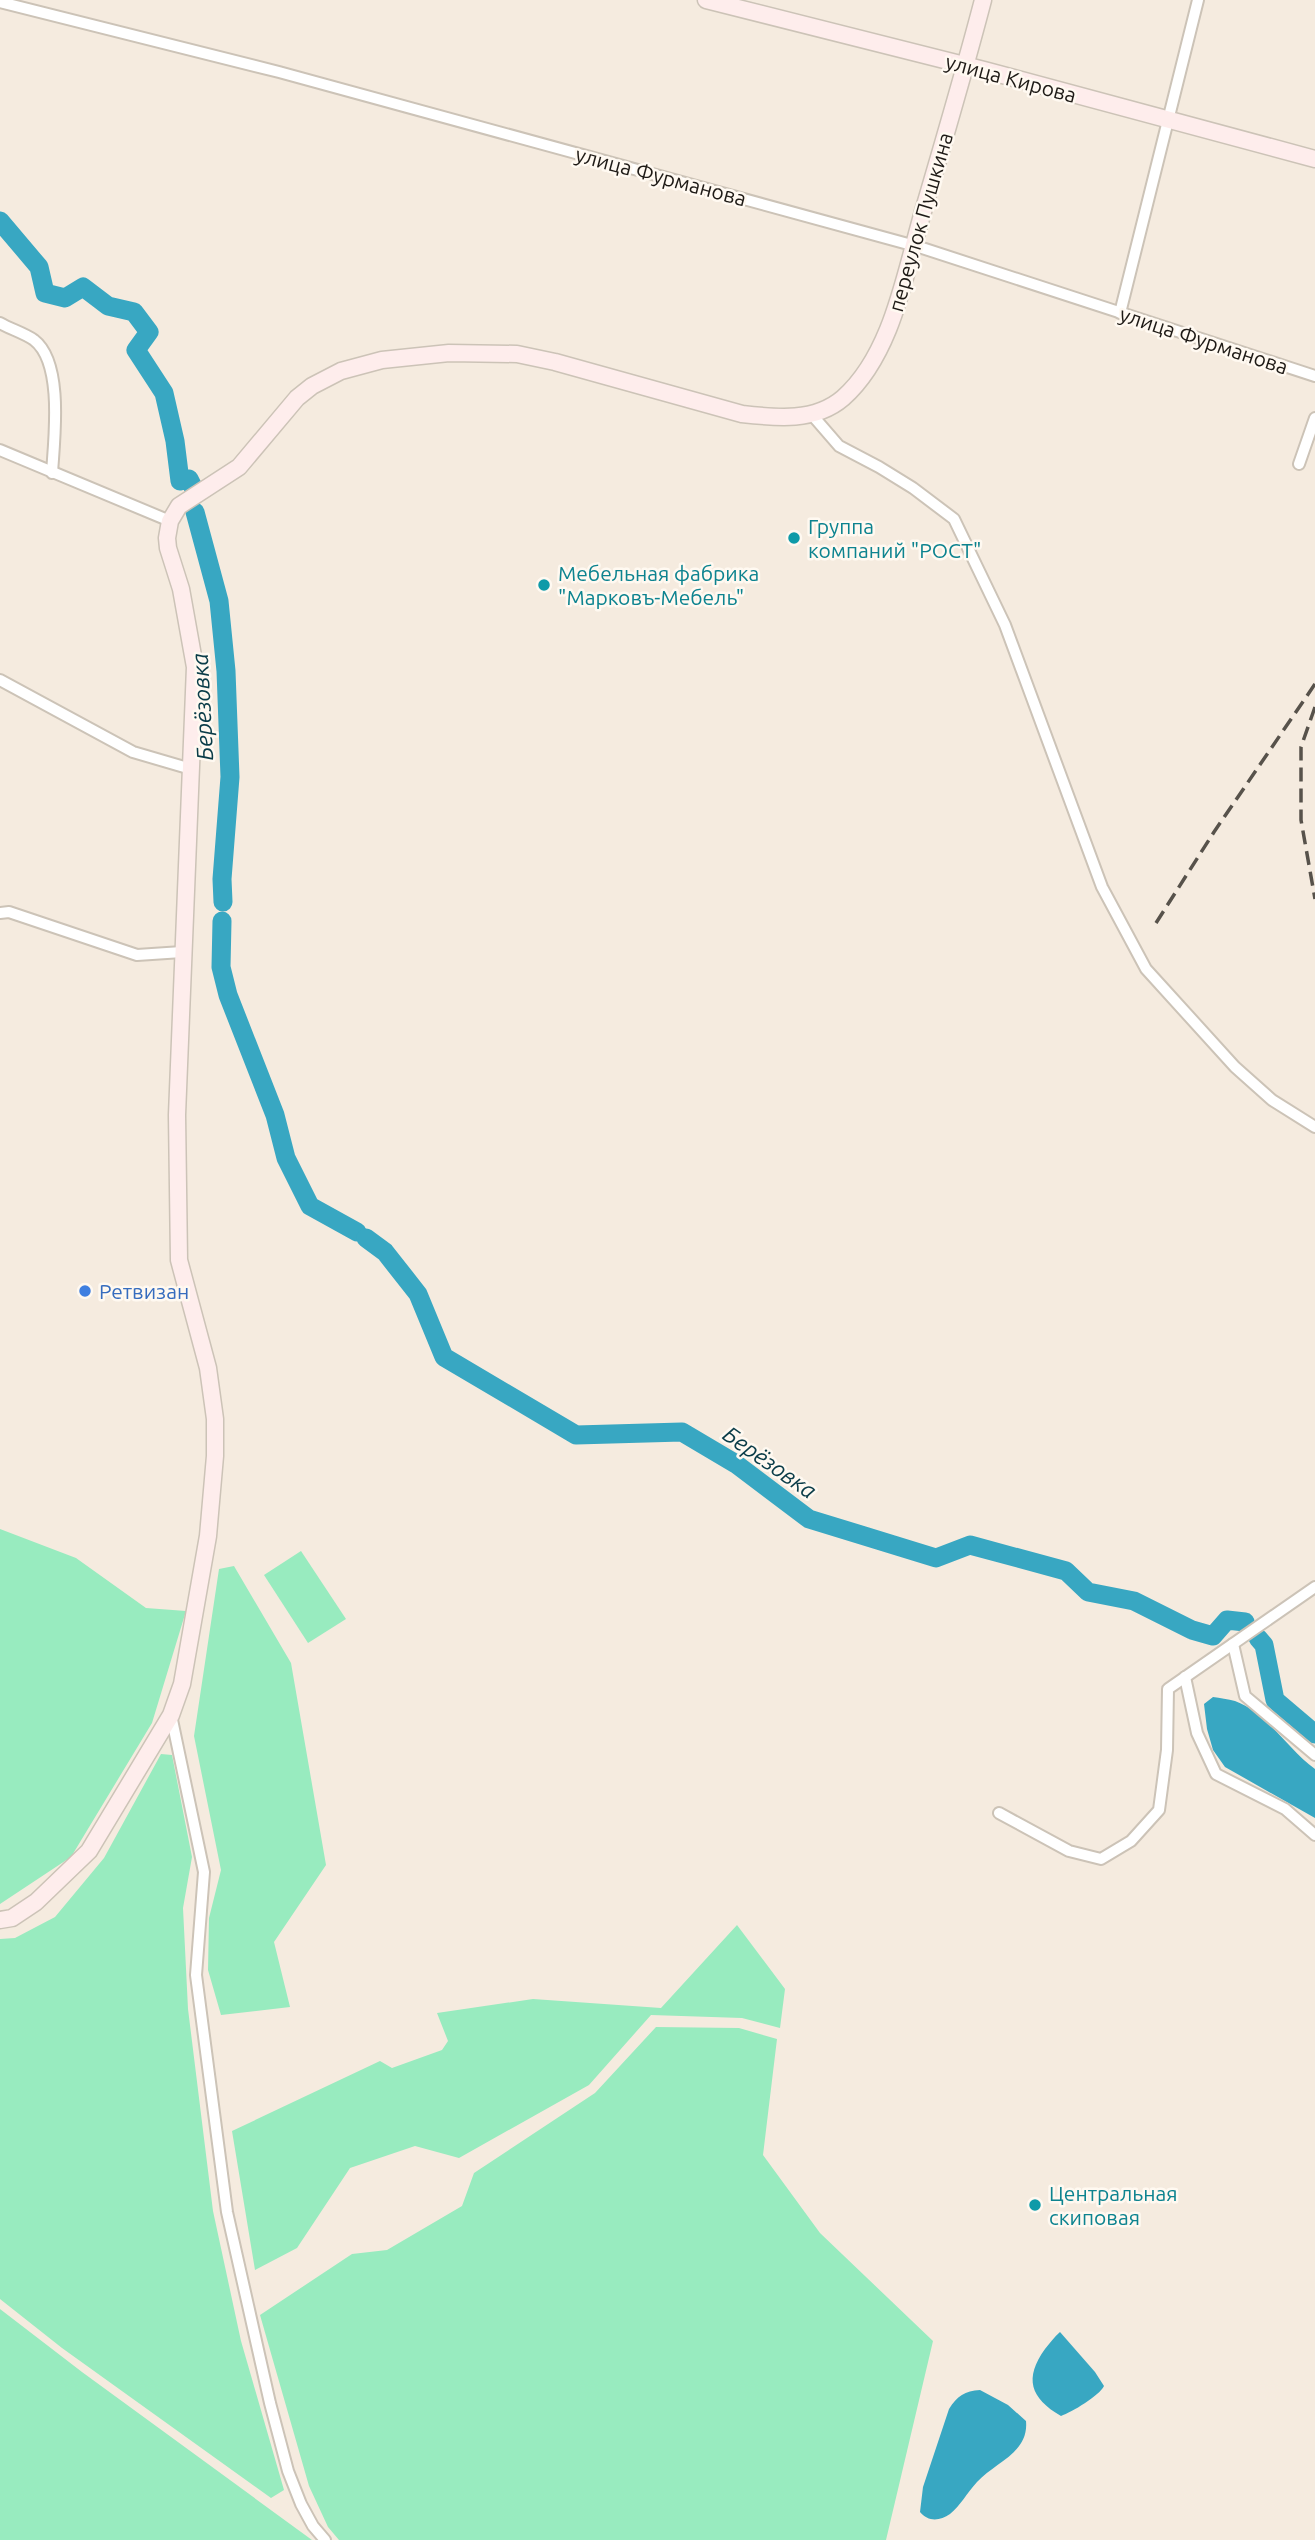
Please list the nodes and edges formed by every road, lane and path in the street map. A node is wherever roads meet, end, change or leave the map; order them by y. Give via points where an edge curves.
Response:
1 (706, 0) edge
2 (983, 0) edge
3 (1198, 0) edge
4 (0, 2) edge
5 (966, 66) junction
6 (1168, 120) junction
7 (1315, 159) edge
8 (912, 246) junction
9 (1119, 313) junction
10 (0, 323) edge
11 (1315, 376) edge
12 (813, 416) junction
13 (1315, 418) edge
14 (0, 450) edge
15 (1299, 464) dead end
16 (52, 473) junction
17 (170, 520) junction
18 (0, 680) edge
19 (191, 769) junction
20 (0, 913) edge
21 (182, 952) junction
22 (1315, 1127) edge
23 (1315, 1587) edge
24 (1233, 1644) junction
25 (1185, 1677) junction
26 (171, 1715) junction
27 (1315, 1755) edge
28 (999, 1813) dead end
29 (1315, 1835) edge
30 (0, 1920) edge
31 (325, 2540) edge

1 - 5 street, улица Кирова
2 - 5 street, переулок Пушкина
3 - 6 street
4 - 8 street, улица Фурманова via 341,88
5 - 6 street, улица Кирова
5 - 8 street, переулок Пушкина
6 - 7 street, улица Кирова
6 - 9 street
8 - 9 street, улица Фурманова
8 - 12 street, переулок Пушкина via 895,311 870,368 842,399
9 - 11 street, улица Фурманова
10 - 16 street via 36,341 51,368 56,405
12 - 17 street via 742,414 517,354 449,353 383,360 341,371 312,386 239,467 179,506
12 - 22 street via 839,446 902,481 954,519 1005,625 1102,887 1146,968 1235,1067 1272,1100
13 - 15 street
14 - 16 street
16 - 17 street
17 - 19 street via 168,548 181,589 195,667
18 - 19 street via 133,752
19 - 21 street
20 - 21 street via 9,912 137,955
21 - 26 street via 179,1259 208,1368 215,1456 208,1536 182,1684
23 - 24 street
24 - 25 street
24 - 27 street via 1245,1696
25 - 28 street via 1168,1689 1167,1750 1159,1810 1130,1841 1101,1859 1069,1851
25 - 29 street via 1197,1733 1216,1774 1285,1809
26 - 30 street via 89,1851 36,1902 12,1918
26 - 31 street via 204,1872 196,1975 227,2211 288,2471 301,2504

